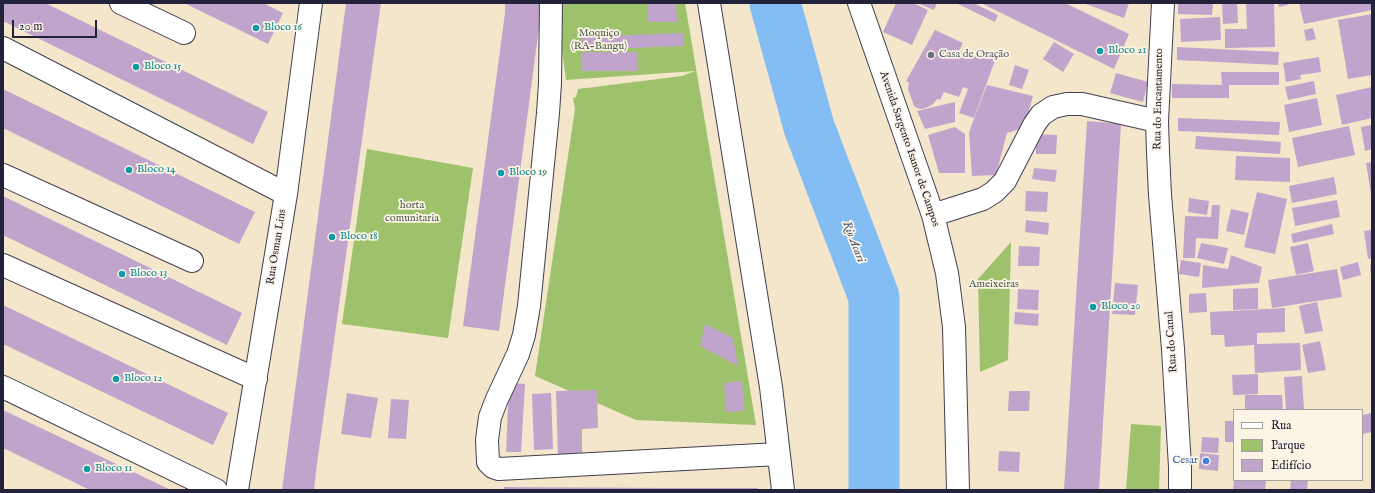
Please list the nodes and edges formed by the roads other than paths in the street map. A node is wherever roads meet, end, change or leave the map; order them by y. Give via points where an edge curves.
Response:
1 (121, 3) edge
2 (311, 3) edge
3 (551, 3) edge
4 (709, 3) edge
5 (859, 3) edge
6 (1163, 3) edge
7 (184, 33) dead end
8 (3, 48) edge
9 (1157, 121) junction
10 (3, 175) edge
11 (286, 194) junction
12 (1160, 195) joint
13 (933, 215) junction
14 (192, 261) dead end
15 (3, 266) edge
16 (256, 379) junction
17 (3, 387) edge
18 (778, 454) junction
19 (216, 490) edge
20 (237, 490) edge
21 (783, 490) edge
22 (958, 490) edge
23 (1180, 490) edge

1 - 7 street
2 - 11 street, Rua Osman Lins
3 - 18 street via 548,113 529,306 518,354 490,417 488,462 499,469
4 - 18 street via 770,387
5 - 13 street, Avenida Sargento Isanor de Campos
6 - 9 street, Rua do Encantamento
8 - 11 street
9 - 12 street, Rua do Encantamento
9 - 13 street via 1082,104 1053,107 1041,115 1034,125 1005,181 994,192 982,199
10 - 14 street
11 - 16 street, Rua Osman Lins
12 - 23 street, Rua do Canal via 1173,349
13 - 22 street, Avenida Sargento Isanor de Campos via 947,273 954,327
15 - 16 street
16 - 20 street, Rua Osman Lins
17 - 19 street
18 - 21 street

